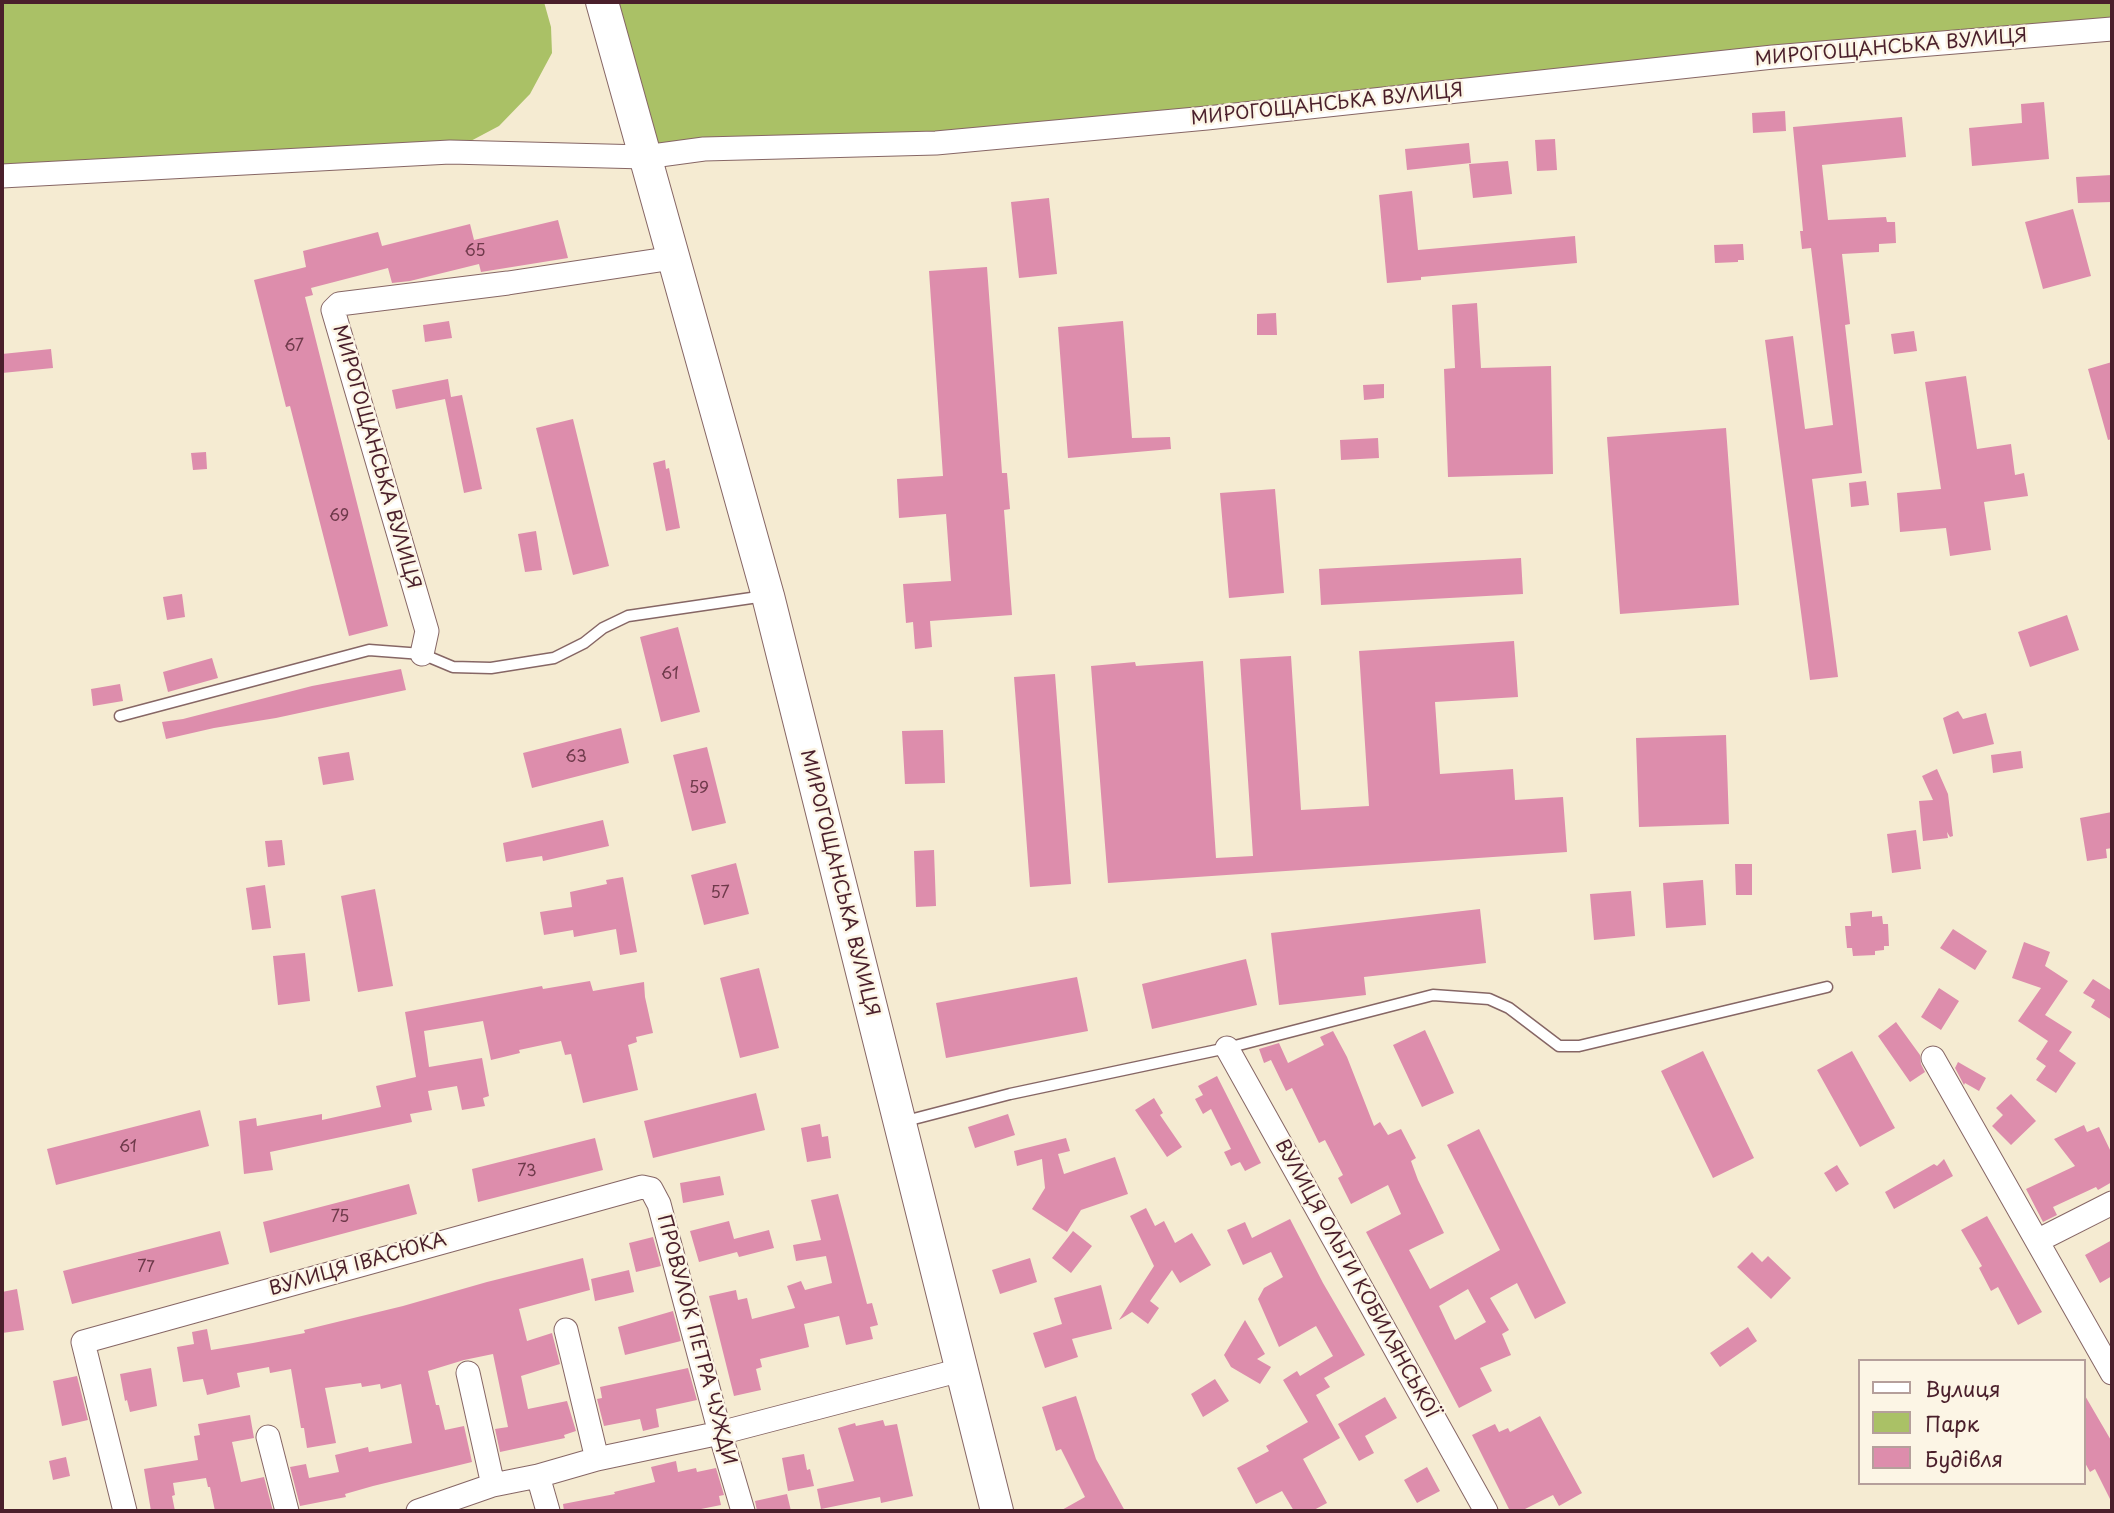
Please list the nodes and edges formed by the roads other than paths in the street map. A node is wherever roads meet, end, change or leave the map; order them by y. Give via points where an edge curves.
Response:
1 (603, 2) edge
2 (2112, 29) edge
3 (645, 157) junction
4 (2, 176) edge
5 (673, 258) junction
6 (768, 596) junction
7 (422, 654) junction
8 (120, 716) dead end
9 (1827, 988) dead end
10 (1227, 1048) junction
11 (1933, 1058) dead end
12 (899, 1122) junction
13 (632, 1189) joint
14 (2112, 1203) edge
15 (2037, 1241) junction
16 (566, 1330) dead end
17 (961, 1370) junction
18 (468, 1373) dead end
19 (2112, 1373) edge
20 (720, 1433) junction
21 (268, 1437) dead end
22 (597, 1459) junction
23 (538, 1476) junction
24 (493, 1485) junction
25 (1484, 1510) edge
26 (125, 1511) edge
27 (287, 1511) edge
28 (418, 1511) edge
29 (548, 1511) edge
30 (743, 1511) edge
31 (997, 1511) edge

1 - 3 main road
2 - 3 street, МИРОГОЩАНСЬКА ВУЛИЦЯ via 1773,57 936,143 704,149
3 - 4 street via 450,152
3 - 5 main road, МИРОГОЩАНСЬКА ВУЛИЦЯ
5 - 6 main road, МИРОГОЩАНСЬКА ВУЛИЦЯ
5 - 7 street, МИРОГОЩАНСЬКА ВУЛИЦЯ via 339,304 333,310 427,631
6 - 7 lane via 628,616 554,658 491,668 453,667
6 - 12 main road, МИРОГОЩАНСЬКА ВУЛИЦЯ
7 - 8 lane via 369,649
9 - 10 lane via 1579,1046 1559,1046 1489,999 1433,995
10 - 12 lane
10 - 25 street, ВУЛИЦЯ ОЛЬГИ КОБИЛЯНСЬКОЇ
11 - 15 street
12 - 17 main road, МИРОГОЩАНСЬКА ВУЛИЦЯ
13 - 20 street, ПРОВУЛОК ПЕТРА ЧУЖДИ via 651,1189 657,1196
13 - 26 street, ВУЛИЦЯ ІВАСЮКА via 85,1341
14 - 15 street
15 - 19 street
16 - 22 street
17 - 20 street
17 - 31 main road, МИРОГОЩАНСЬКА ВУЛИЦЯ
18 - 24 street
20 - 22 street
20 - 30 street, ПРОВУЛОК ПЕТРА ЧУЖДИ
21 - 27 street
22 - 23 street
23 - 24 street
23 - 29 street
24 - 28 street

